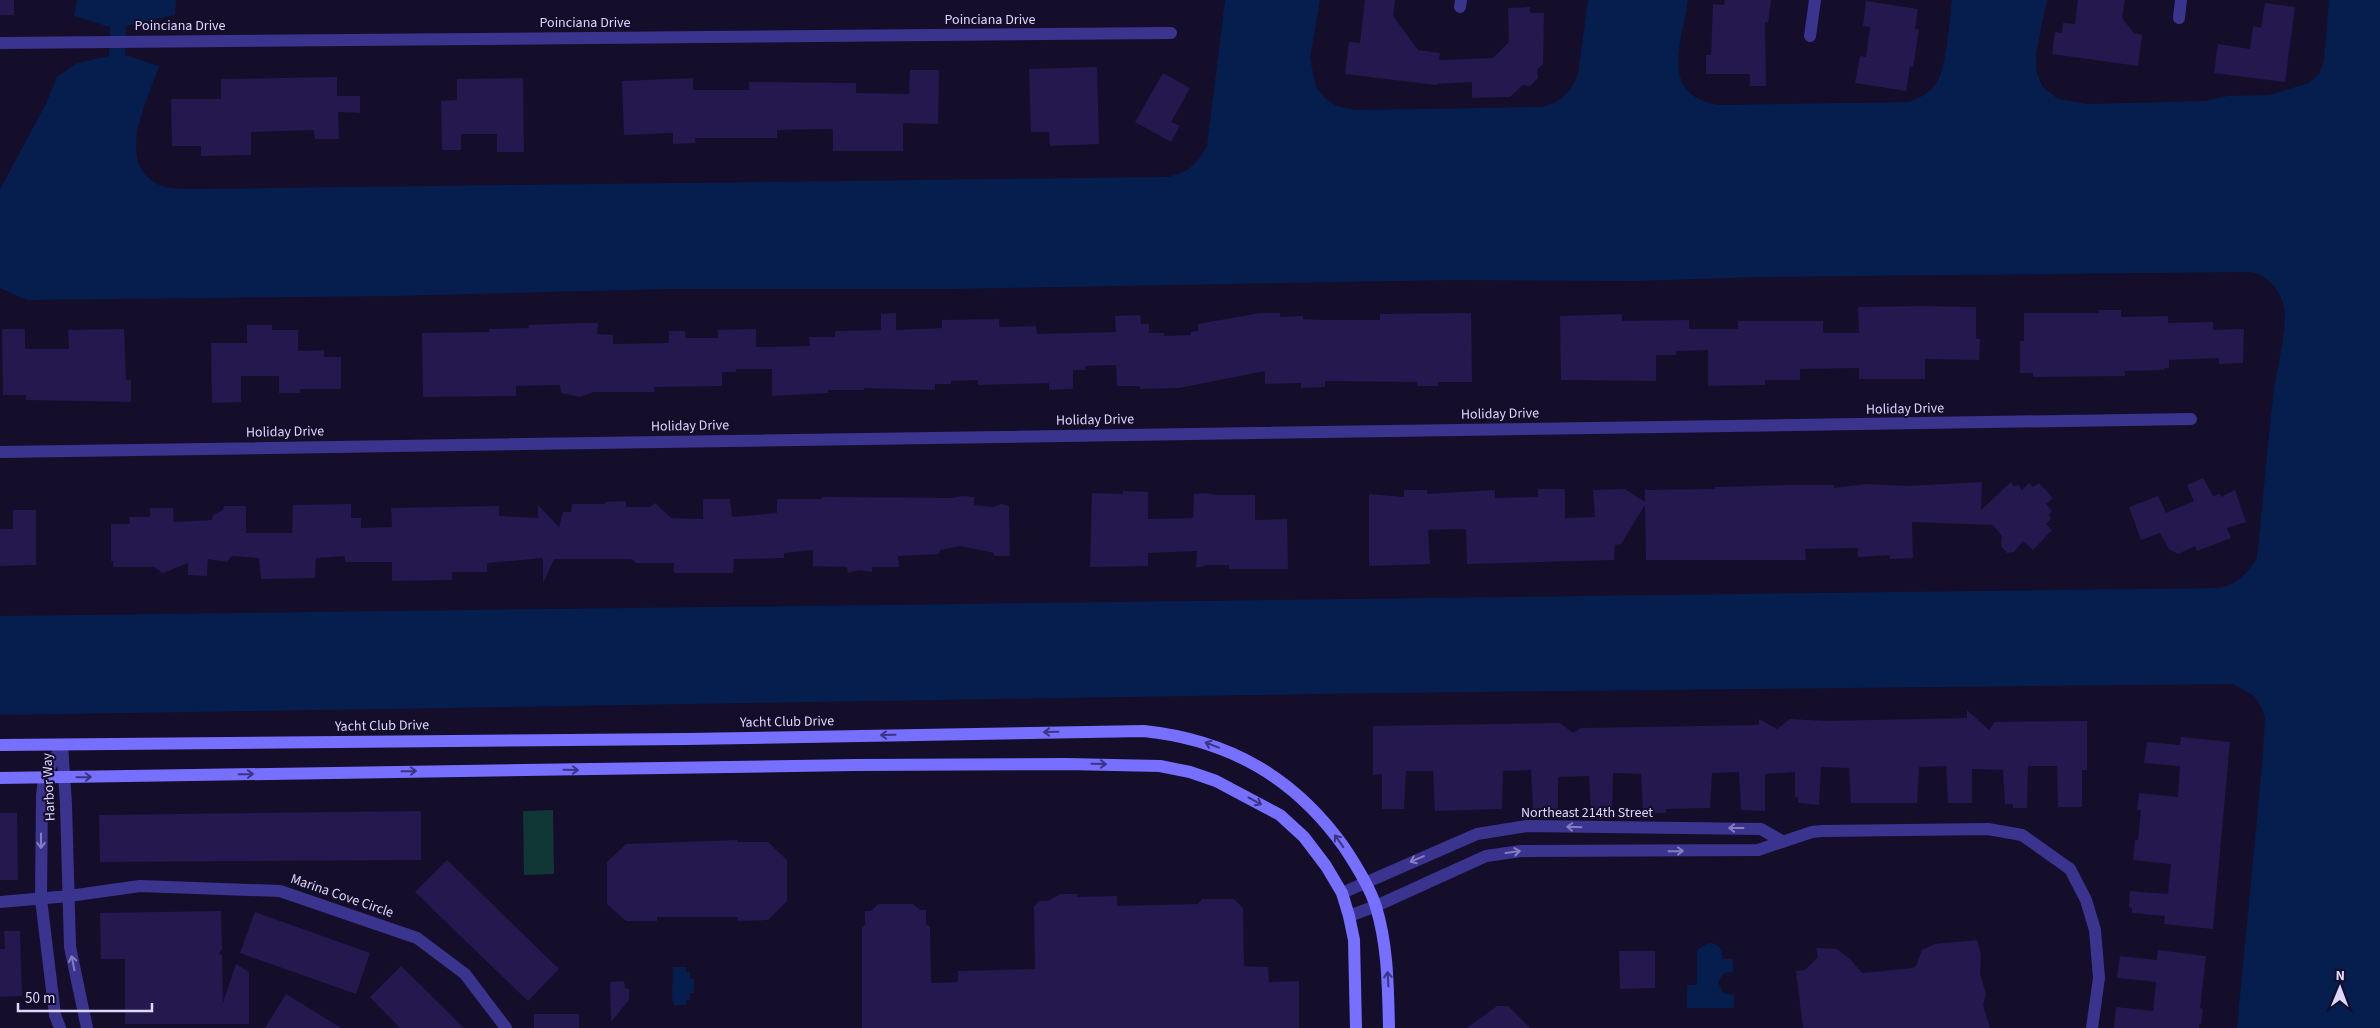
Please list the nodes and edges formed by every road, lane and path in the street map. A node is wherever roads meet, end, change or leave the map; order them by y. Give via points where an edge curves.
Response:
1 (1815, 0) edge
2 (2181, 0) edge
3 (2179, 18) dead end
4 (1171, 33) dead end
5 (1810, 36) dead end
6 (0, 43) edge
7 (2191, 419) dead end
8 (0, 452) edge
9 (62, 744) junction
10 (0, 745) edge
11 (0, 778) edge
12 (44, 778) junction
13 (64, 778) junction
14 (1477, 834) junction
15 (1782, 841) junction
16 (1486, 856) junction
17 (1364, 883) junction
18 (1342, 894) junction
19 (68, 896) junction
20 (41, 899) junction
21 (0, 902) edge
22 (1376, 906) junction
23 (1350, 916) junction
24 (60, 1028) edge
25 (87, 1028) edge
26 (506, 1028) edge
27 (1356, 1028) edge
28 (1389, 1028) edge
29 (2092, 1028) edge

1 - 5 street
2 - 3 street
4 - 6 street, Poinciana Drive
7 - 8 street, Holiday Drive
9 - 10 street, Yacht Club Drive
9 - 12 street, Harbor Way
9 - 13 street, Harbor Way
17 -> 9 street, Yacht Club Drive via 1355,863 1311,807 1263,768 1201,741 1144,731
11 - 12 street
12 - 13 street
12 -> 20 street, Harbor Way
13 -> 18 street via 855,765 1160,766 1216,781 1280,815 1304,837
13 - 19 street, Harbor Way
15 -> 14 street, Northeast 214th Street via 1761,829 1527,826
14 - 16 street
14 -> 17 street, Northeast 214th Street
16 -> 15 street via 1521,850 1758,850
15 - 29 street via 1822,831 1988,829 2022,836 2070,869 2086,900 2095,930 2099,978
16 - 22 street
17 - 18 street, Northeast 214th Street
17 - 22 street, Yacht Club Drive
18 - 23 street
19 - 20 street
25 -> 19 street, Harbor Way via 70,947
19 - 26 street, Marina Cove Circle via 140,886 280,891 417,938 465,974
20 - 21 street
20 - 24 street, Harbor Way via 55,1015
22 - 23 street
28 -> 22 street, Yacht Club Drive via 1388,976
23 - 27 street via 1354,940

